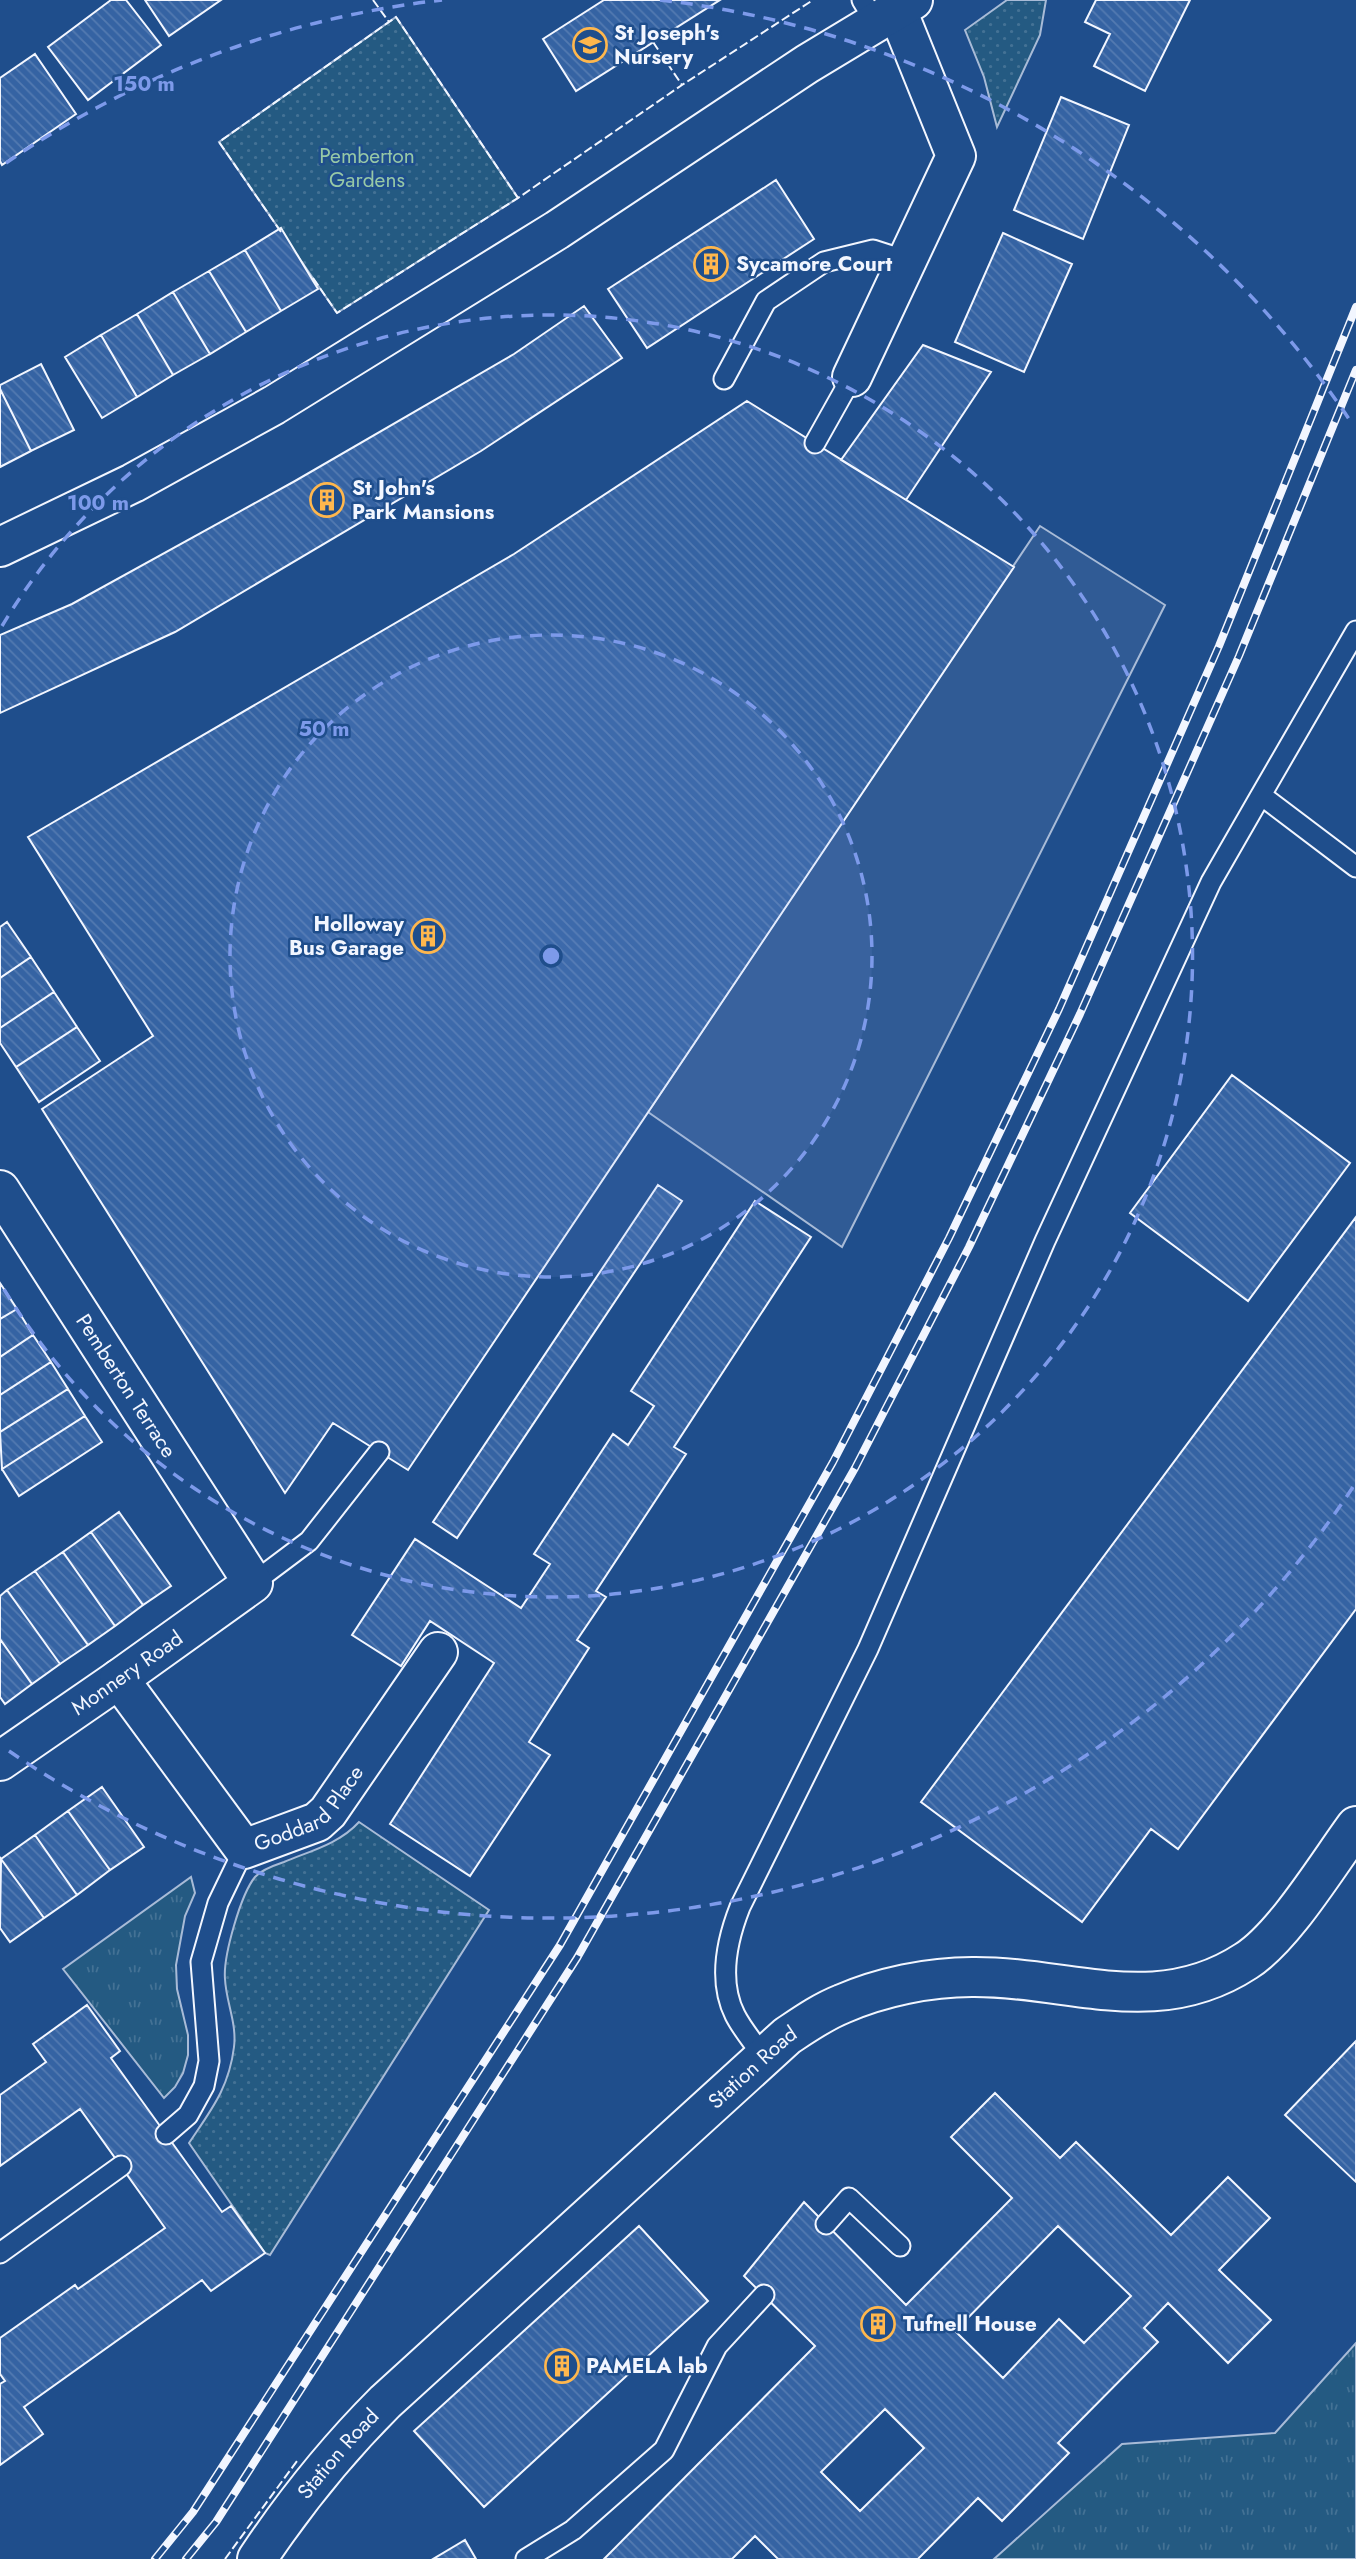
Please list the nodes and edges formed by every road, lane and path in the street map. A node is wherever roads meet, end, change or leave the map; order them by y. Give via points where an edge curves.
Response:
1 (887, 8) edge
2 (906, 261) junction
3 (852, 377) joint
4 (724, 379) dead end
5 (815, 443) dead end
6 (0, 547) edge
7 (1356, 631) edge
8 (1261, 795) junction
9 (1356, 867) edge
10 (0, 1190) edge
11 (379, 1452) dead end
12 (253, 1583) junction
13 (438, 1652) dead end
14 (119, 1679) junction
15 (0, 1761) edge
16 (1356, 1826) edge
17 (244, 1849) junction
18 (763, 2056) junction
19 (166, 2134) dead end
20 (121, 2166) dead end
21 (826, 2224) dead end
22 (900, 2246) dead end
23 (0, 2253) edge
24 (764, 2295) dead end
25 (257, 2559) edge
26 (526, 2559) edge

1 - 2 street via 956,156
1 - 6 street via 556,230 274,405 133,483
2 - 3 street
2 - 4 lane via 873,250 824,261 766,301
3 - 5 lane
7 - 8 lane
8 - 9 lane
8 - 18 lane via 1211,882 1045,1241 869,1649 740,1907 731,1931 725,1978 735,2015
10 - 12 street, Pemberton Terrace
11 - 12 lane via 309,1541
12 - 14 street, Monnery Road
13 - 17 street, Goddard Place via 328,1812 317,1822
14 - 15 street, Monnery Road
14 - 17 street, Goddard Place
16 - 18 street, Station Road via 1268,1943 1223,1975 1158,1993 1006,1978 936,1980 841,2004
17 - 19 lane via 218,1903 201,1962 209,2061 204,2086 188,2115
18 - 25 street, Station Road via 385,2402 289,2510
20 - 23 lane
21 - 22 lane via 849,2198
24 - 26 lane via 716,2346 664,2450 573,2530

